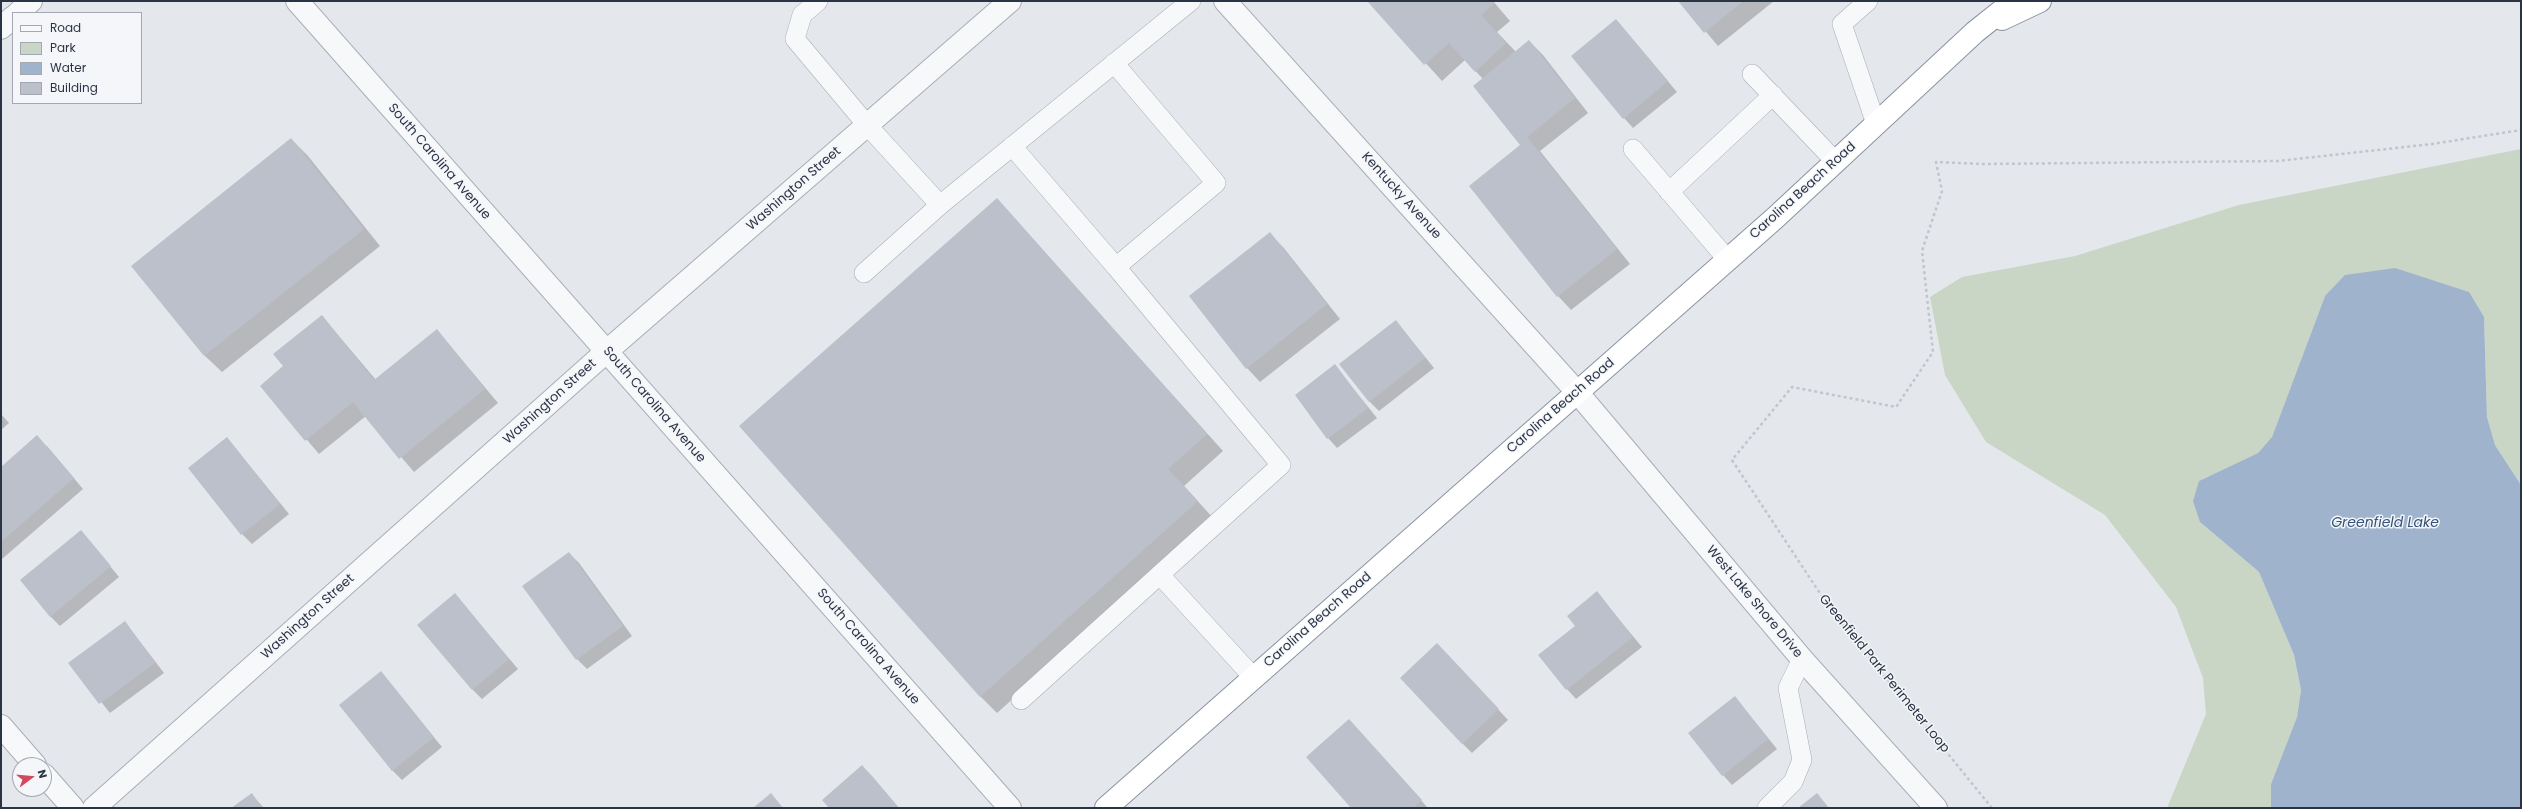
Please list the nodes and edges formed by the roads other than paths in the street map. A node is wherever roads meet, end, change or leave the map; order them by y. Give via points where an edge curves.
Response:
1 (31, 1) edge
2 (297, 1) edge
3 (818, 1) edge
4 (1010, 1) edge
5 (1191, 1) edge
6 (1225, 1) edge
7 (1868, 1) edge
8 (2014, 1) edge
9 (2040, 1) edge
10 (19, 12) edge
11 (12, 19) edge
12 (1, 28) edge
13 (1976, 32) junction
14 (1114, 63) junction
15 (1752, 74) dead end
16 (1773, 95) junction
17 (1876, 124) junction
18 (867, 125) junction
19 (1012, 146) junction
20 (1632, 149) dead end
21 (1836, 161) junction
22 (1669, 192) junction
23 (940, 205) junction
24 (1727, 260) junction
25 (1116, 268) junction
26 (864, 272) dead end
27 (606, 351) junction
28 (1577, 392) junction
29 (1160, 575) junction
30 (1802, 659) junction
31 (1254, 678) junction
32 (1021, 700) dead end
33 (1, 726) edge
34 (28, 757) edge
35 (52, 784) edge
36 (73, 808) edge
37 (94, 808) edge
38 (1010, 808) edge
39 (1106, 808) edge
40 (1767, 808) edge
41 (1936, 808) edge

1 - 10 street
2 - 27 street, South Carolina Avenue
3 - 18 lane via 802,15 795,39
4 - 18 street, Washington Street
5 - 14 lane
6 - 28 street, Kentucky Avenue
7 - 17 lane via 1842,24
8 - 13 highway, Carolina Beach Road
9 - 13 highway
11 - 12 street
13 - 17 highway, Carolina Beach Road
14 - 19 lane
14 - 25 lane via 1216,183
15 - 16 lane
16 - 21 lane
16 - 22 lane
17 - 21 highway, Carolina Beach Road
18 - 23 lane
18 - 27 street, Washington Street
19 - 23 lane
19 - 25 lane
20 - 22 lane
21 - 24 highway, Carolina Beach Road
22 - 24 lane
23 - 26 lane
24 - 28 highway, Carolina Beach Road
25 - 29 lane via 1281,465
27 - 37 street, Washington Street
27 - 38 street, South Carolina Avenue
28 - 30 street, West Lake Shore Drive
28 - 31 highway, Carolina Beach Road
29 - 31 lane
29 - 32 lane
30 - 40 lane via 1788,688 1802,760 1793,782
30 - 41 street, West Lake Shore Drive
31 - 39 highway, Carolina Beach Road
33 - 34 street
35 - 36 street

